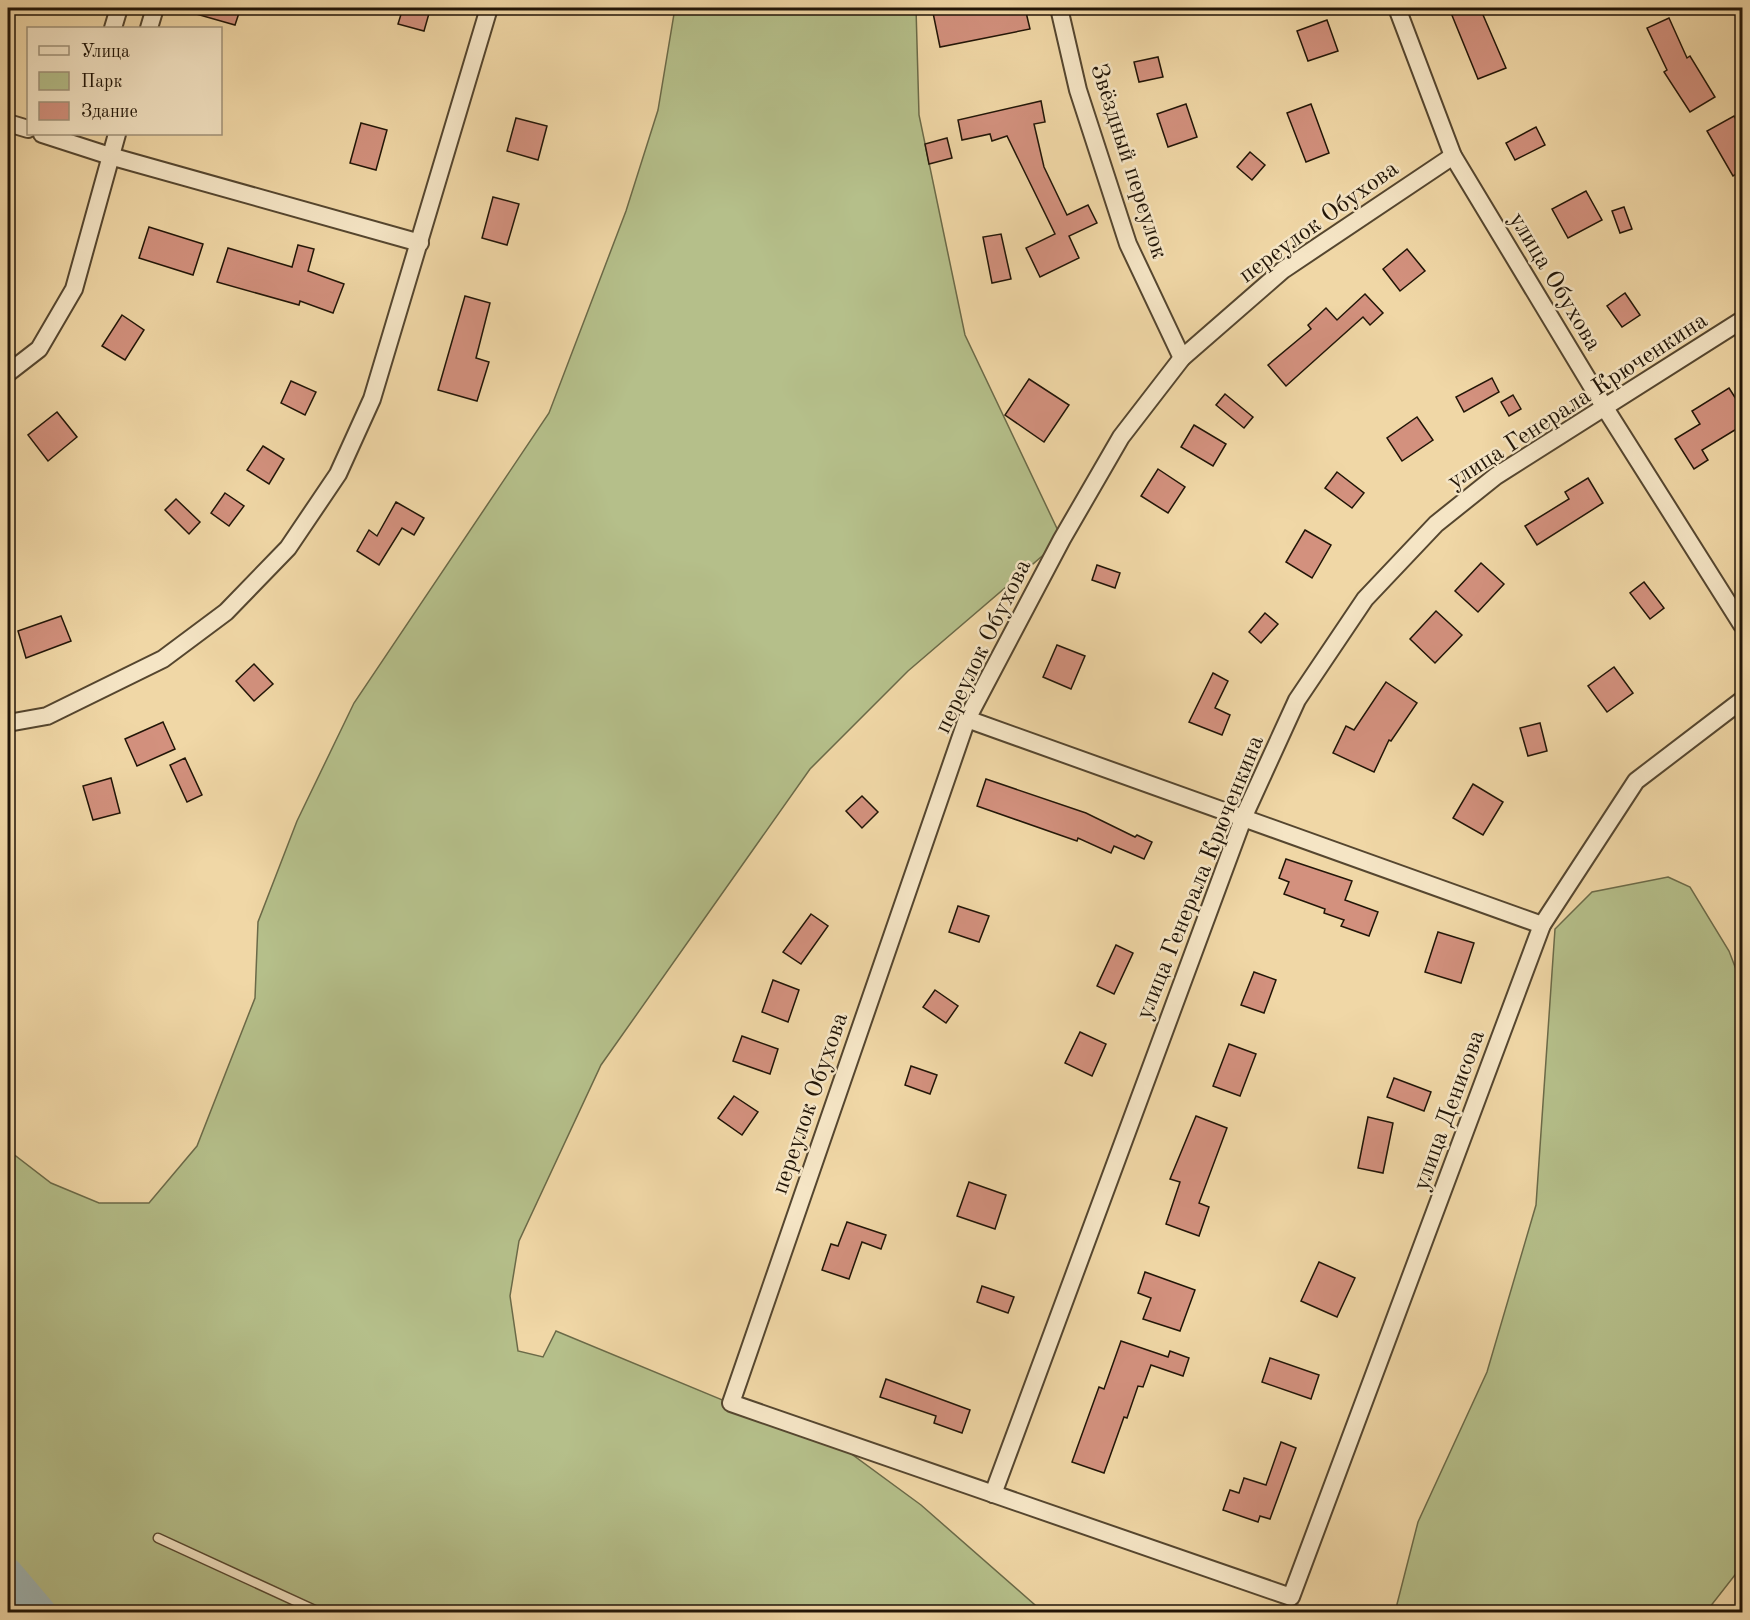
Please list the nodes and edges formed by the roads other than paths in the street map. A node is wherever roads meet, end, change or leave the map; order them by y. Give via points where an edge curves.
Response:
1 (119, 8) edge
2 (155, 8) edge
3 (489, 8) edge
4 (1059, 8) edge
5 (1397, 8) edge
6 (113, 27) edge
7 (149, 27) edge
8 (8, 123) edge
9 (27, 129) edge
10 (50, 135) edge
11 (117, 135) edge
12 (80, 139) edge
13 (110, 156) junction
14 (1453, 156) junction
15 (420, 243) junction
16 (1743, 320) edge
17 (1182, 358) junction
18 (8, 373) edge
19 (1605, 408) junction
20 (1743, 625) edge
21 (1743, 700) edge
22 (967, 719) junction
23 (8, 723) edge
24 (1244, 816) junction
25 (1542, 925) junction
26 (993, 1494) junction
27 (158, 1538) dead end
28 (319, 1612) edge

1 - 6 street
2 - 7 street
3 - 15 street
4 - 17 street, Звёздный переулок via 1078,90 1128,244
5 - 14 street, улица Обухова
8 - 9 street
10 - 12 street
11 - 13 street
12 - 13 street
13 - 15 street
13 - 18 street via 74,289 39,349
14 - 17 street, переулок Обухова via 1283,270
14 - 19 street, улица Обухова
15 - 23 street via 372,399 338,474 288,548 226,612 163,659 47,716
16 - 19 street, улица Генерала Крюченкина
17 - 22 street, переулок Обухова via 1121,437
19 - 20 street, улица Обухова
19 - 24 street, улица Генерала Крюченкина via 1496,476 1436,524 1365,599 1297,700
21 - 25 street, улица Денисова via 1636,781
22 - 24 street
22 - 26 street, переулок Обухова via 731,1403
24 - 25 street
24 - 26 street, улица Генерала Крюченкина
25 - 26 street, улица Денисова via 1292,1597
27 - 28 lane

